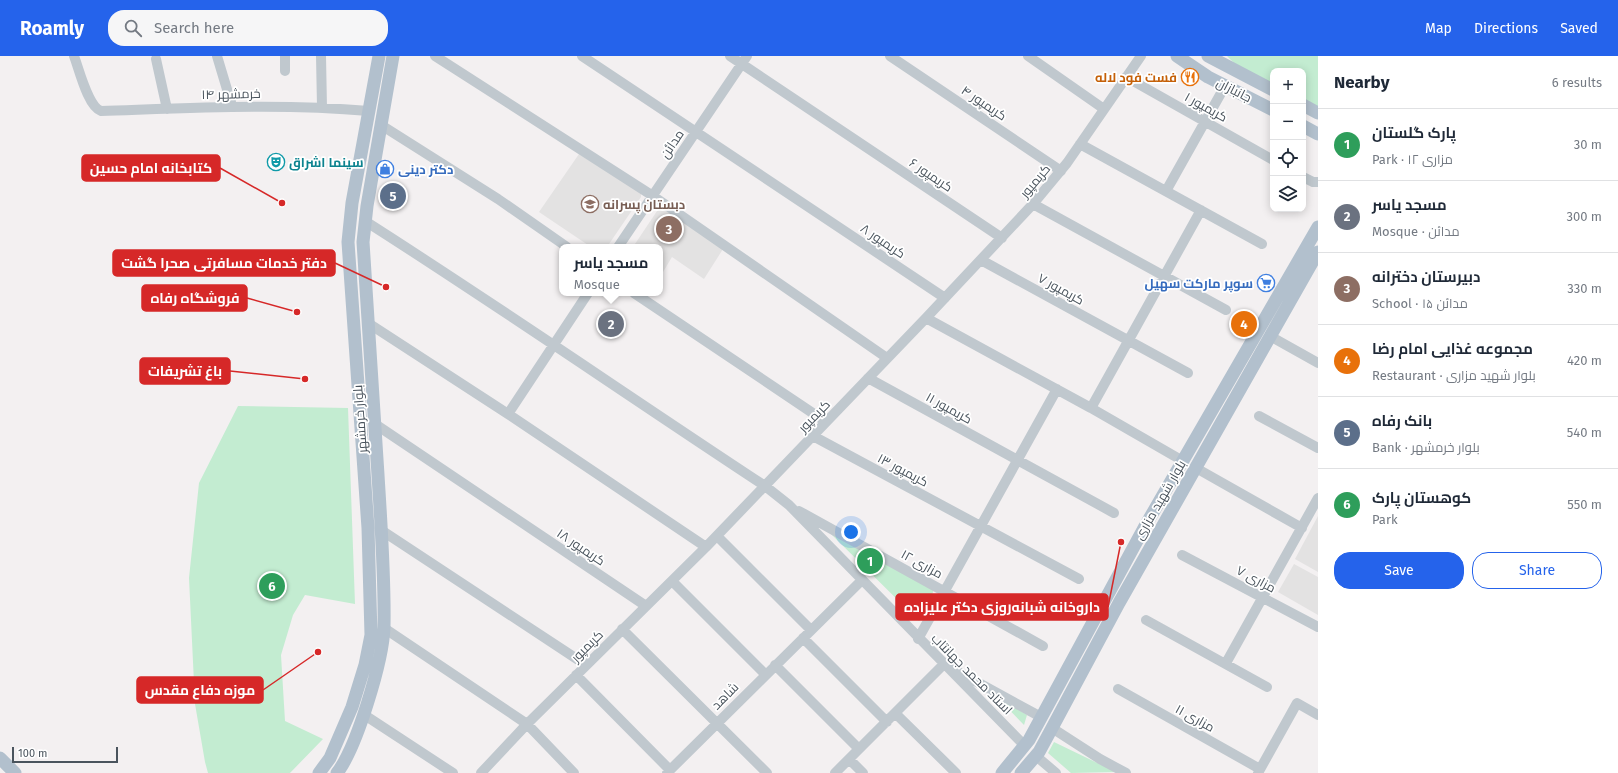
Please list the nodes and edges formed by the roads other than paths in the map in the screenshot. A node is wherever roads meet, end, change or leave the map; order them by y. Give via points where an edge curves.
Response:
1 (74, 56) edge
2 (217, 56) edge
3 (284, 56) edge
4 (322, 56) edge
5 (379, 56) edge
6 (393, 56) edge
7 (436, 56) edge
8 (582, 56) edge
9 (730, 56) edge
10 (1028, 56) edge
11 (1141, 56) edge
12 (1177, 56) edge
13 (1208, 56) edge
14 (891, 57) edge
15 (156, 59) dead end
16 (745, 60) edge
17 (285, 71) dead end
18 (1126, 77) junction
19 (1225, 86) junction
20 (1270, 88) edge
21 (232, 106) junction
22 (322, 107) junction
23 (1306, 107) edge
24 (1270, 108) edge
25 (167, 109) junction
26 (1104, 109) junction
27 (369, 111) junction
28 (1318, 113) edge
29 (1205, 122) junction
30 (381, 125) junction
31 (1306, 128) edge
32 (696, 132) junction
33 (1318, 134) edge
34 (1080, 144) junction
35 (1270, 158) edge
36 (1061, 171) junction
37 (1306, 178) edge
38 (1318, 182) edge
39 (1166, 191) junction
40 (653, 196) junction
41 (1033, 204) junction
42 (1201, 210) junction
43 (365, 221) junction
44 (1318, 227) edge
45 (1002, 238) junction
46 (563, 244) edge
47 (620, 244) edge
48 (1262, 244) dead end
49 (1318, 252) edge
50 (981, 260) junction
51 (1164, 276) junction
52 (586, 296) edge
53 (638, 296) edge
54 (945, 298) junction
55 (1226, 310) dead end
56 (926, 318) junction
57 (368, 324) junction
58 (1270, 336) junction
59 (1128, 341) junction
60 (553, 346) junction
61 (887, 358) junction
62 (1318, 363) edge
63 (1188, 373) dead end
64 (868, 378) junction
65 (1057, 389) junction
66 (1091, 408) junction
67 (508, 414) junction
68 (1259, 416) dead end
69 (826, 422) junction
70 (375, 424) junction
71 (813, 436) junction
72 (1318, 448) edge
73 (1018, 460) junction
74 (1183, 460) junction
75 (1196, 468) junction
76 (364, 482) junction
77 (378, 482) junction
78 (765, 486) junction
79 (1318, 498) edge
80 (788, 505) junction
81 (1114, 513) dead end
82 (981, 526) junction
83 (1302, 528) junction
84 (381, 530) junction
85 (717, 536) junction
86 (706, 547) junction
87 (1182, 555) dead end
88 (1079, 579) dead end
89 (862, 580) junction
90 (672, 581) junction
91 (945, 591) junction
92 (1263, 597) junction
93 (646, 606) junction
94 (1146, 620) dead end
95 (384, 628) junction
96 (1318, 628) edge
97 (622, 629) junction
98 (811, 630) junction
99 (802, 638) junction
100 (918, 639) junction
101 (1043, 646) dead end
102 (1226, 663) junction
103 (944, 664) junction
104 (586, 665) junction
105 (775, 665) junction
106 (576, 675) junction
107 (766, 675) junction
108 (1267, 687) dead end
109 (1118, 689) dead end
110 (895, 713) junction
111 (363, 714) junction
112 (1318, 715) edge
113 (1041, 716) junction
114 (887, 722) junction
115 (717, 723) junction
116 (527, 724) junction
117 (1052, 728) junction
118 (1025, 746) junction
119 (859, 749) junction
120 (1036, 756) junction
121 (0, 758) edge
122 (849, 759) junction
123 (1259, 771) edge
124 (668, 772) edge
125 (16, 773) edge
126 (319, 773) edge
127 (337, 773) edge
128 (453, 773) edge
129 (481, 773) edge
130 (574, 773) edge
131 (767, 773) edge
132 (835, 773) edge
133 (863, 773) edge
134 (956, 773) edge
135 (1002, 773) edge
136 (1021, 773) edge
137 (1056, 773) edge
138 (1126, 773) edge

1 - 25 street, خرمشهر ۱۴ via 95,108 101,111
2 - 21 street
3 - 17 street
4 - 22 street
5 - 27 main road, بلوار خرمشهر
6 - 30 main road, بلوار خرمشهر
7 - 40 street
8 - 32 street, کریمپور ۸
9 - 16 street, کریمپور ۶
10 - 26 street
11 - 18 street, کریمپور
12 - 19 main road, جانبازان
13 - 20 main road, جانبازان
14 - 36 street, کریمپور ۴
15 - 25 street
16 - 32 street, مدائن
16 - 45 street, کریمپور ۶ via 845,133
18 - 26 street, کریمپور
18 - 29 street, کریمپور ۱
19 - 24 main road, جانبازان
19 - 29 street
21 - 22 street, خرمشهر ۱۴
21 - 25 street, خرمشهر ۱۴
22 - 27 street, خرمشهر ۱۴
23 - 28 main road
26 - 34 street, کریمپور
27 - 76 main road, بلوار خرمشهر via 352,203 348,242
29 - 35 street, کریمپور ۱
29 - 39 street
30 - 43 main road, بلوار خرمشهر
30 - 46 street
31 - 33 main road
32 - 40 street, مدائن
32 - 54 street, کریمپور ۸
34 - 36 street, کریمپور
34 - 39 street
36 - 41 street, کریمپور
37 - 38 street
39 - 42 street
40 - 47 street, مدائن
40 - 61 street
41 - 45 street, کریمپور
41 - 51 street
42 - 48 street
42 - 51 street
43 - 57 main road, بلوار خرمشهر via 363,242
43 - 60 street, استاد محمد جهانتاب
44 - 74 main road, بلوار شهید مزاری
45 - 50 street, کریمپور
49 - 58 main road, بلوار شهید مزاری
50 - 54 street, کریمپور
50 - 59 street, کریمپور ۷
51 - 55 street
51 - 59 street
52 - 60 street
53 - 69 street
54 - 56 street, کریمپور
56 - 61 street, کریمپور
56 - 65 street
57 - 67 street
57 - 70 main road, بلوار خرمشهر
58 - 62 street
58 - 75 main road, بلوار شهید مزاری
59 - 63 street, کریمپور ۷
59 - 66 street
60 - 67 street
60 - 78 street, استاد محمد جهانتاب
61 - 64 street, کریمپور
64 - 69 street, کریمپور
64 - 73 street, کریمپور ۱۱
65 - 66 street
65 - 73 street
66 - 74 street
67 - 86 street
68 - 72 street
69 - 71 street, کریمپور
70 - 77 main road, بلوار خرمشهر
70 - 93 street, کریمپور ۱۸
71 - 78 street, کریمپور
71 - 82 street, کریمپور ۱۳
73 - 81 street, کریمپور ۱۱
73 - 82 street
74 - 75 main road
74 - 113 main road, بلوار شهید مزاری
75 - 83 street
75 - 117 main road, بلوار شهید مزاری
76 - 77 main road
76 - 126 main road, بلوار خرمشهر via 371,635 352,707 330,758
77 - 84 main road, بلوار خرمشهر
78 - 80 street, استاد محمد جهانتاب
78 - 85 street, کریمپور
79 - 83 street
80 - 89 street, استاد محمد جهانتاب
80 - 91 street, مزاری ۱۲
82 - 88 street, کریمپور ۱۳
82 - 91 street
83 - 92 street
84 - 95 main road, بلوار خرمشهر
84 - 104 street
85 - 86 street, کریمپور
85 - 98 street
86 - 90 street, کریمپور
87 - 92 street, مزاری ۷
89 - 98 street, شاهد
89 - 100 street, استاد محمد جهانتاب
90 - 93 street, کریمپور
90 - 107 street
91 - 100 street
91 - 101 street, مزاری ۱۲
92 - 96 street, مزاری ۷
92 - 102 street
93 - 97 street, کریمپور
94 - 102 street
95 - 111 main road, بلوار خرمشهر via 379,660
95 - 116 street
97 - 104 street, کریمپور
97 - 115 street
98 - 99 street, شاهد
99 - 105 street, شاهد
99 - 114 street
100 - 103 street, استاد محمد جهانتاب
102 - 108 street
103 - 110 street
103 - 113 street
103 - 118 street, استاد محمد جهانتاب
104 - 106 street, کریمپور
105 - 107 street, شاهد
105 - 119 street
106 - 116 street, کریمپور
106 - 124 street
107 - 115 street, شاهد
109 - 123 street, مزاری ۱۱
110 - 114 street
110 - 134 street
111 - 127 main road, بلوار خرمشهر via 343,765
111 - 128 street
112 - 123 street via 1297,703
113 - 118 main road, بلوار شهید مزاری
114 - 119 street
115 - 124 street, شاهد
115 - 131 street
116 - 129 street, کریمپور
116 - 130 street
117 - 120 main road, بلوار شهید مزاری
117 - 138 street
118 - 135 main road, بلوار شهید مزاری
119 - 122 street
120 - 136 main road, بلوار شهید مزاری
120 - 137 street
121 - 125 main road
122 - 132 street
122 - 133 street

